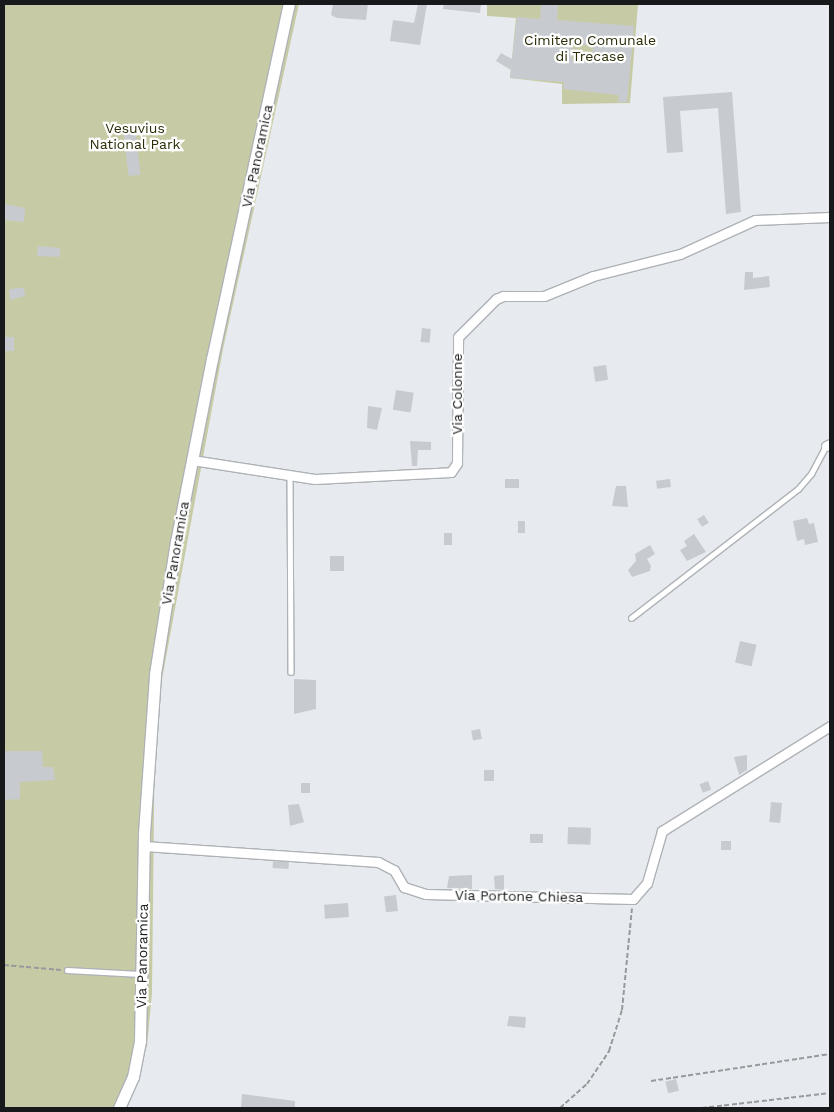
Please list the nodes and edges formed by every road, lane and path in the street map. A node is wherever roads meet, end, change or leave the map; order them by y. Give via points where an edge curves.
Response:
1 (289, 4) edge
2 (830, 217) edge
3 (828, 445) edge
4 (192, 460) junction
5 (290, 475) junction
6 (631, 618) dead end
7 (291, 672) dead end
8 (830, 726) edge
9 (144, 846) junction
10 (633, 899) junction
11 (4, 965) edge
12 (67, 970) joint
13 (141, 974) junction
14 (830, 1054) edge
15 (651, 1081) dead end
16 (830, 1093) edge
17 (120, 1108) edge
18 (560, 1108) edge
19 (702, 1108) edge

1 - 4 street, Via Panoramica
2 - 5 street, Via Colonne via 755,220 680,254 594,276 544,296 503,296 458,337 455,469 354,478 315,479
3 - 6 lane via 812,474 798,489
4 - 5 street, Via Colonne
4 - 9 street, Via Panoramica via 155,674
5 - 7 lane
8 - 10 street via 662,831 647,883
9 - 10 street, Via Portone Chiesa via 378,862 394,870 404,887 426,894
9 - 13 street, Via Panoramica
10 - 18 path via 622,1010 609,1051 587,1084
11 - 12 path
12 - 13 lane
13 - 17 street, Via Panoramica via 140,1041 133,1078
14 - 15 path
16 - 19 path

